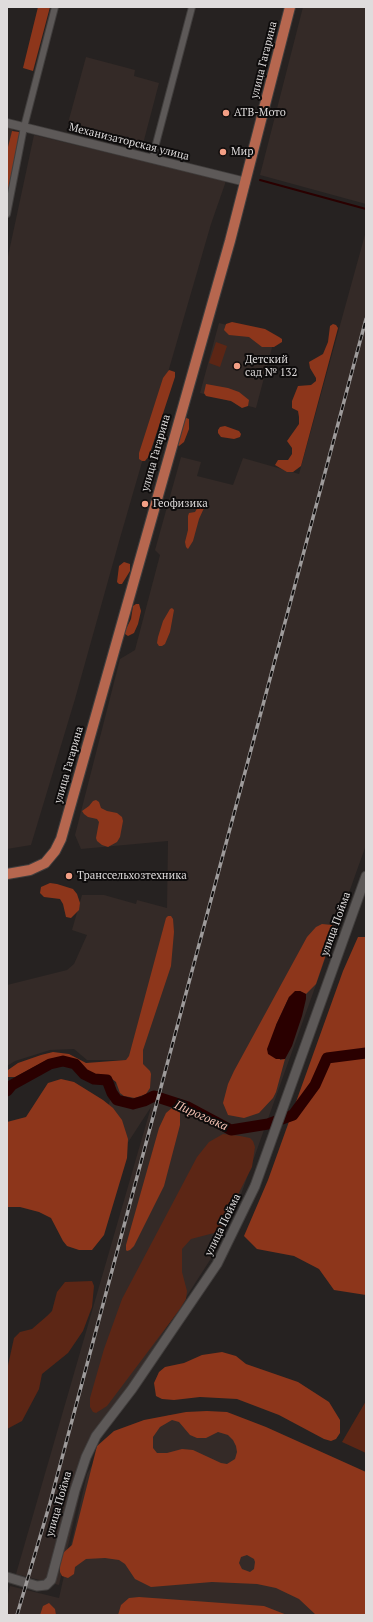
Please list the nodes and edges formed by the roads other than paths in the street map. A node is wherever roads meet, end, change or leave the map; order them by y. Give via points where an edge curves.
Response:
1 (54, 7) edge
2 (192, 7) edge
3 (290, 7) edge
4 (7, 123) edge
5 (24, 127) junction
6 (152, 159) junction
7 (246, 182) junction
8 (7, 214) edge
9 (7, 874) edge
10 (366, 876) edge
11 (7, 1577) edge

1 - 5 street
2 - 6 street
3 - 7 main road, улица Гагарина
4 - 5 street, Механизаторская улица
5 - 6 street, Механизаторская улица
5 - 8 street
6 - 7 street, Механизаторская улица
7 - 9 main road, улица Гагарина via 61,839 55,851 44,863 30,870
10 - 11 main road, улица Пойма via 255,1186 217,1264 132,1389 96,1436 75,1490 51,1580 42,1586 30,1585

